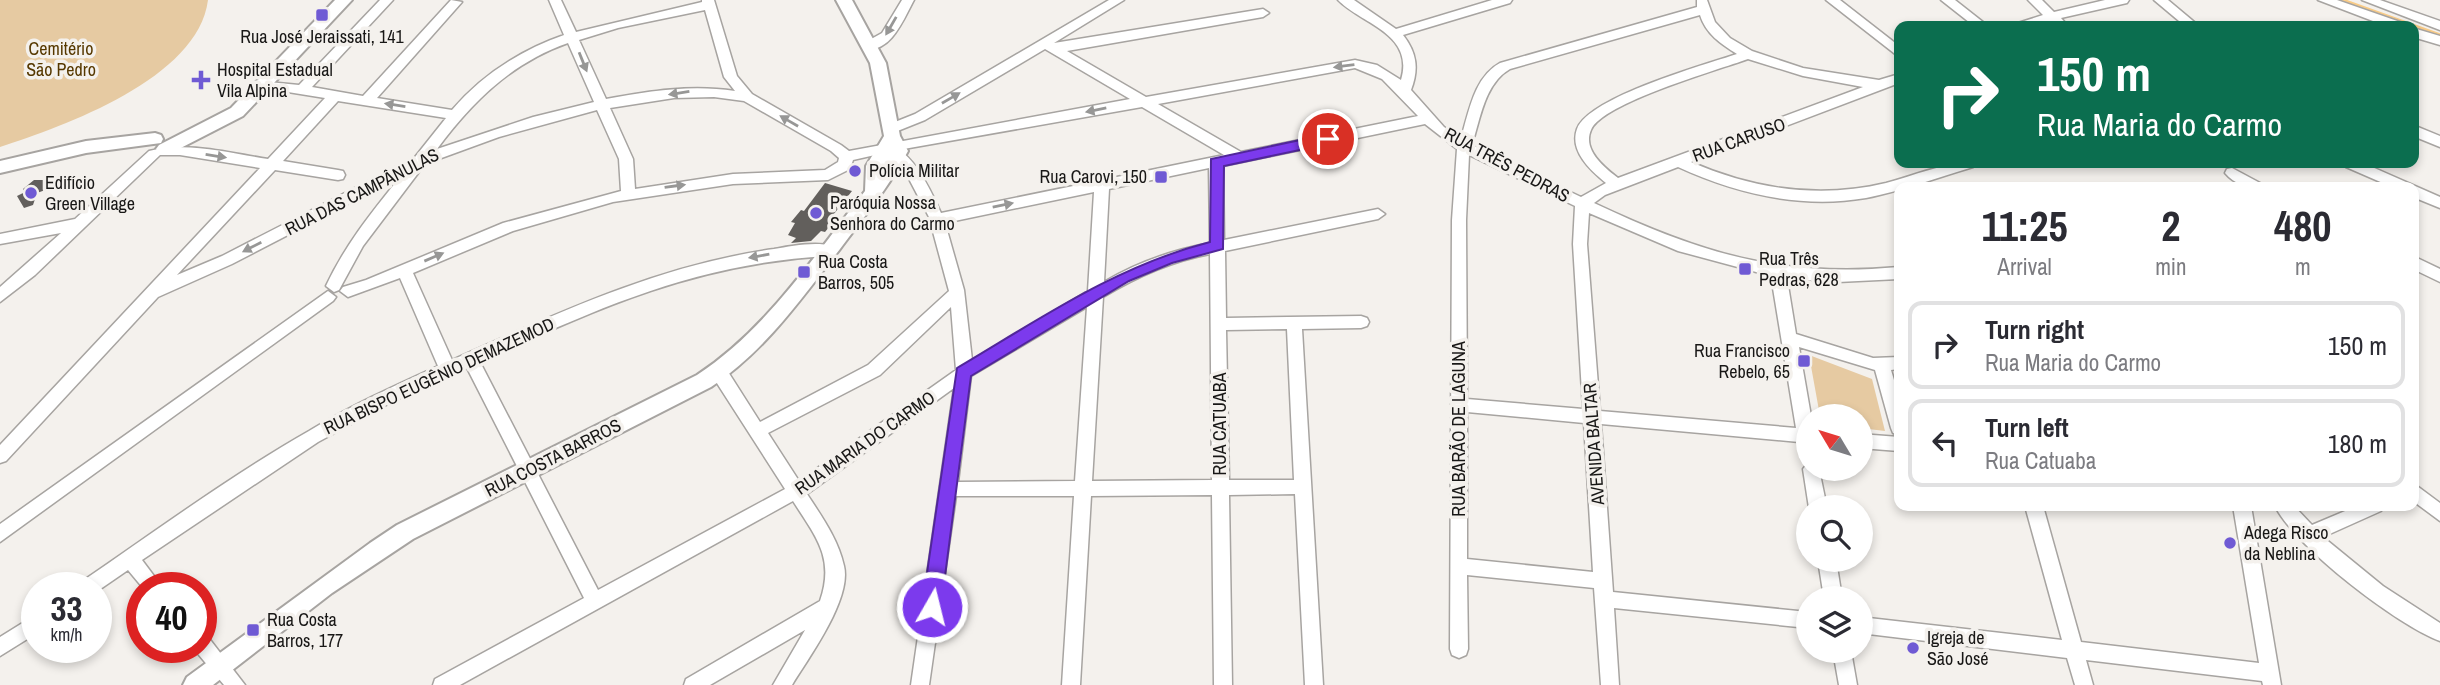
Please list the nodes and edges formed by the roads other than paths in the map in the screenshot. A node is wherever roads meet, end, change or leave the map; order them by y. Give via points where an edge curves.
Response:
1 (344, 0) edge
2 (387, 0) edge
3 (555, 0) edge
4 (844, 0) edge
5 (908, 0) edge
6 (1118, 0) edge
7 (1344, 0) edge
8 (1506, 0) edge
9 (1832, 0) edge
10 (1947, 0) edge
11 (2034, 0) edge
12 (2123, 0) edge
13 (2160, 0) edge
14 (2324, 0) edge
15 (2368, 0) edge
16 (456, 2) edge
17 (708, 2) edge
18 (1702, 5) edge
19 (2076, 10) junction
20 (1263, 13) dead end
21 (1975, 21) edge
22 (2036, 21) edge
23 (2042, 21) edge
24 (2074, 21) edge
25 (2187, 21) edge
26 (2384, 21) edge
27 (2440, 26) edge
28 (1396, 33) junction
29 (2419, 34) edge
30 (572, 36) junction
31 (2440, 41) edge
32 (869, 46) junction
33 (1049, 46) junction
34 (1894, 49) edge
35 (1748, 55) junction
36 (1894, 80) edge
37 (1881, 85) junction
38 (1405, 89) junction
39 (258, 90) junction
40 (301, 90) junction
41 (335, 96) junction
42 (747, 97) junction
43 (366, 101) junction
44 (1143, 102) junction
45 (601, 106) junction
46 (456, 114) junction
47 (1427, 119) junction
48 (2419, 133) edge
49 (2440, 142) edge
50 (1464, 146) junction
51 (156, 148) junction
52 (890, 150) junction
53 (1238, 157) junction
54 (422, 160) junction
55 (1216, 162) junction
56 (1679, 162) junction
57 (270, 165) junction
58 (842, 165) junction
59 (0, 167) edge
60 (1951, 168) edge
61 (2232, 168) edge
62 (2362, 168) edge
63 (338, 175) dead end
64 (0, 176) edge
65 (1902, 182) edge
66 (2249, 182) edge
67 (2394, 182) edge
68 (1894, 184) edge
69 (1102, 185) junction
70 (1617, 185) junction
71 (628, 193) junction
72 (2419, 194) edge
73 (2440, 203) edge
74 (1581, 204) junction
75 (1378, 214) dead end
76 (937, 219) junction
77 (80, 224) junction
78 (0, 240) edge
79 (1218, 245) junction
80 (827, 250) junction
81 (2419, 265) edge
82 (404, 270) junction
83 (1778, 273) junction
84 (1894, 273) edge
85 (2440, 276) edge
86 (337, 291) junction
87 (1096, 291) junction
88 (151, 293) junction
89 (956, 293) junction
90 (0, 296) edge
91 (1361, 322) dead end
92 (1294, 323) junction
93 (1219, 324) junction
94 (1789, 338) junction
95 (471, 359) junction
96 (1894, 364) edge
97 (1882, 365) junction
98 (448, 370) junction
99 (719, 372) junction
100 (963, 373) junction
101 (1801, 404) edge
102 (1459, 405) junction
103 (1894, 409) edge
104 (1591, 419) junction
105 (757, 431) junction
106 (1796, 439) edge
107 (1873, 442) edge
108 (1894, 444) edge
109 (0, 456) edge
110 (530, 470) junction
111 (1220, 487) junction
112 (1303, 487) junction
113 (1083, 488) junction
114 (949, 489) junction
115 (796, 492) junction
116 (2419, 495) edge
117 (2035, 511) edge
118 (2243, 511) edge
119 (2289, 511) edge
120 (2363, 511) edge
121 (2440, 513) edge
122 (0, 534) edge
123 (2310, 534) junction
124 (130, 559) junction
125 (1458, 566) junction
126 (111, 572) edge
127 (141, 572) edge
128 (1604, 590) junction
129 (594, 602) junction
130 (829, 606) junction
131 (1796, 618) edge
132 (1873, 626) edge
133 (21, 633) edge
134 (2440, 633) edge
135 (0, 647) edge
136 (1459, 649) dead end
137 (2073, 649) junction
138 (217, 662) edge
139 (1844, 663) edge
140 (220, 666) junction
141 (2271, 679) edge
142 (195, 685) edge
143 (236, 685) edge
144 (442, 685) edge
145 (693, 685) edge
146 (782, 685) edge
147 (920, 685) edge
148 (1071, 685) edge
149 (1223, 685) edge
150 (1314, 685) edge
151 (1610, 685) edge
152 (1848, 685) edge
153 (2084, 685) edge

1 - 39 main road
2 - 40 street
3 - 30 street
4 - 32 main road
5 -> 32 street via 887,36
6 - 33 street
7 - 28 street
8 - 28 street
9 - 34 street
10 - 21 street
11 - 22 street
12 - 19 street
13 - 25 street
14 - 26 street
15 - 27 street
16 - 43 street
17 - 30 street
17 - 42 street via 731,77
18 - 35 street via 1720,36
18 - 50 street, RUA BARÃO DE LAGUNA via 1505,66 1488,79
19 - 23 street
19 - 24 street
20 - 33 street
28 - 38 street via 1409,60
29 - 31 street
30 -> 45 street
30 - 46 street via 508,67
32 - 52 main road via 878,63
33 - 44 street
52 -> 33 street via 920,117
35 - 37 street via 1775,65
35 - 70 street via 1620,101 1590,117 1584,129 1586,156
36 - 37 street, RUA CARUSO
37 - 56 street, RUA CARUSO
38 -> 44 street, RUA TRÊS PEDRAS via 1387,74 1355,64
38 - 47 street, RUA TRÊS PEDRAS
39 - 40 street
39 - 51 main road via 220,122
40 - 41 street
41 - 43 street
41 - 57 street
42 -> 45 street, RUA DAS CAMPÂNULAS via 690,91
58 -> 42 street via 836,148
46 -> 43 street
44 -> 52 street, RUA TRÊS PEDRAS
44 - 53 street
45 - 54 street, RUA DAS CAMPÂNULAS via 518,127
45 - 71 street via 626,159
46 - 54 street
47 - 50 street, RUA TRÊS PEDRAS
47 - 53 street
48 - 49 street
50 - 74 street, RUA TRÊS PEDRAS
50 - 102 street, RUA BARÃO DE LAGUNA via 1459,220
51 -> 57 street
51 - 59 main road via 86,147
51 - 64 main road
51 - 77 street
52 - 58 street via 861,163
52 - 76 street via 915,177
52 - 80 main road, RUA COSTA BARROS via 873,190
53 - 55 street
54 - 86 street via 340,271
54 -> 88 street, RUA DAS CAMPÂNULAS via 227,260
55 - 69 street
55 - 79 street, RUA CATUABA
56 - 68 street via 1743,187 1825,196 1864,193
56 - 70 street, RUA CARUSO
57 - 63 street
57 - 88 street
71 -> 58 street
60 - 65 street
61 - 66 street
62 - 67 street
76 -> 69 street
69 - 87 street
70 - 74 street, RUA CARUSO
82 -> 71 street via 508,227
72 - 73 street
74 - 83 street, RUA TRÊS PEDRAS via 1676,243
74 - 104 street, AVENIDA BALTAR
75 - 79 street, RUA MARIA DO CARMO
76 - 89 street
77 - 78 street
77 - 90 street
79 - 87 street, RUA MARIA DO CARMO via 1159,261
79 - 93 street, RUA CATUABA
80 -> 95 street, RUA BISPO EUGÊNIO DEMAZEMOD via 770,254 669,276 596,302
80 - 99 main road, RUA COSTA BARROS via 775,319
81 - 85 street
82 - 86 street
82 - 98 street
83 - 84 street, RUA TRÊS PEDRAS
83 - 94 street
86 - 122 street
87 - 100 street, RUA MARIA DO CARMO
87 - 113 street
88 - 109 street
89 - 100 street
89 - 105 street via 874,370
91 - 92 street
92 - 93 street
92 - 112 street
93 - 111 street, RUA CATUABA
94 - 97 street
94 - 101 street
95 - 98 street, RUA BISPO EUGÊNIO DEMAZEMOD
95 - 110 street
96 - 97 street
97 - 103 street
98 - 124 street, RUA BISPO EUGÊNIO DEMAZEMOD via 313,437
99 - 105 street
99 - 110 main road, RUA COSTA BARROS
100 - 114 street
100 - 115 street, RUA MARIA DO CARMO
102 - 104 street
102 - 125 street, RUA BARÃO DE LAGUNA
104 - 106 street
104 - 128 street, AVENIDA BALTAR
105 - 115 street
107 - 108 street
110 - 129 street
110 - 140 main road, RUA COSTA BARROS via 368,555
111 - 112 street
111 - 113 street
111 - 149 street, RUA CATUABA
112 - 150 street
113 - 114 street
113 - 148 street
114 - 147 street
115 - 129 street, RUA MARIA DO CARMO
115 - 130 street via 831,549 836,581
116 - 121 street
117 - 137 street
118 - 141 street
119 - 123 street
120 - 123 street
123 - 134 street via 2394,603
124 - 126 street, RUA BISPO EUGÊNIO DEMAZEMOD
124 - 127 street
125 - 128 street
125 - 136 street, RUA BARÃO DE LAGUNA
128 - 131 street
128 - 151 street, AVENIDA BALTAR
129 - 144 street, RUA MARIA DO CARMO
130 - 145 street
130 - 146 street
132 - 137 street
133 - 135 street
137 - 141 street
137 - 153 street
138 - 140 street
139 - 152 street
140 - 142 main road, RUA COSTA BARROS
140 - 143 street

